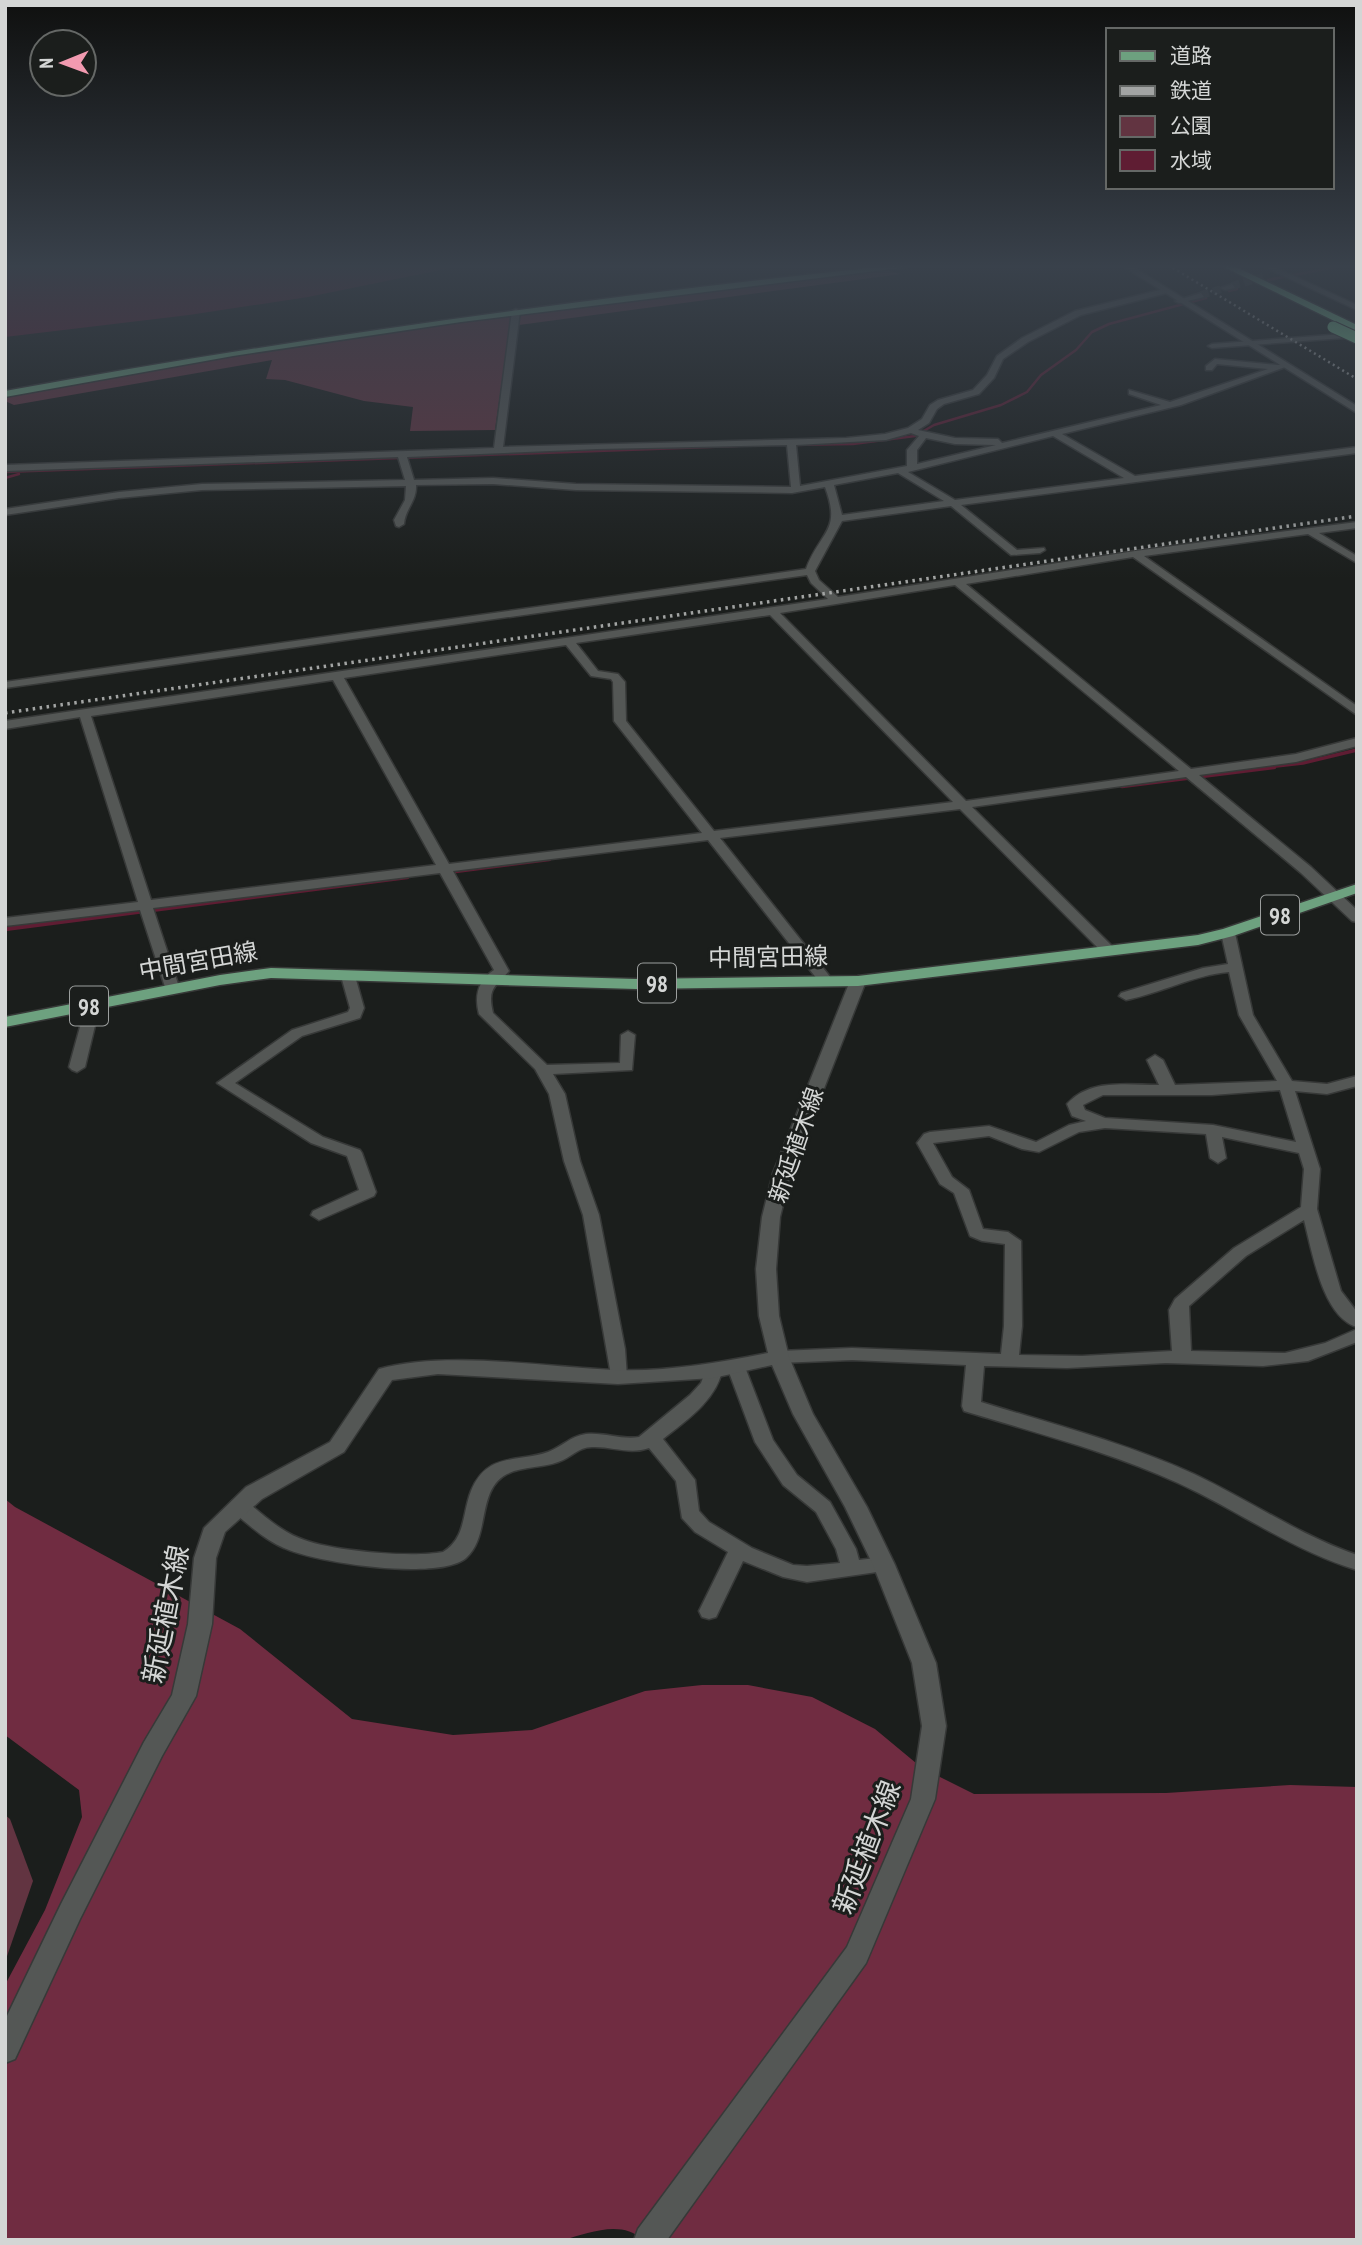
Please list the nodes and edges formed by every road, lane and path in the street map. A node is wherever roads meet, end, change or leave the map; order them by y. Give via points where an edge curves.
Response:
1 (134, 370) edge
2 (508, 370) edge
3 (994, 370) edge
4 (1274, 370) edge
5 (1287, 370) edge
6 (1132, 392) dead end
7 (5, 394) edge
8 (1170, 405) junction
9 (1357, 410) edge
10 (911, 430) junction
11 (1055, 434) junction
12 (924, 435) junction
13 (791, 441) junction
14 (1016, 444) junction
15 (1357, 450) edge
16 (498, 451) junction
17 (402, 456) junction
18 (5, 468) edge
19 (912, 468) junction
20 (900, 471) junction
21 (1134, 480) junction
22 (410, 483) junction
23 (829, 484) junction
24 (796, 489) junction
25 (953, 503) junction
26 (5, 512) edge
27 (839, 518) junction
28 (399, 524) dead end
29 (1357, 525) edge
30 (1311, 532) junction
31 (1040, 550) dead end
32 (1135, 554) junction
33 (1357, 560) edge
34 (810, 571) junction
35 (959, 583) junction
36 (836, 601) junction
37 (772, 611) junction
38 (569, 642) junction
39 (337, 676) junction
40 (5, 685) edge
41 (1357, 712) edge
42 (83, 713) junction
43 (5, 725) edge
44 (1357, 743) edge
45 (1188, 774) junction
46 (962, 804) junction
47 (712, 834) junction
48 (444, 867) junction
49 (1357, 888) edge
50 (1331, 897) junction
51 (145, 905) junction
52 (1357, 918) edge
53 (5, 922) edge
54 (1228, 933) junction
55 (1107, 949) junction
56 (1237, 967) junction
57 (348, 976) junction
58 (488, 981) junction
59 (826, 981) junction
60 (858, 981) junction
61 (173, 990) junction
62 (1126, 996) dead end
63 (93, 1005) junction
64 (5, 1022) edge
65 (628, 1035) dead end
66 (1155, 1060) dead end
67 (77, 1067) dead end
68 (543, 1070) junction
69 (1357, 1082) edge
70 (1285, 1085) junction
71 (1168, 1090) junction
72 (1105, 1123) junction
73 (1213, 1130) junction
74 (1305, 1149) junction
75 (1217, 1157) dead end
76 (1309, 1209) junction
77 (319, 1215) dead end
78 (1357, 1321) edge
79 (1357, 1335) edge
80 (779, 1357) junction
81 (1182, 1357) junction
82 (976, 1360) junction
83 (1009, 1360) junction
84 (736, 1367) junction
85 (713, 1371) junction
86 (618, 1377) junction
87 (653, 1439) junction
88 (239, 1507) junction
89 (739, 1549) junction
90 (1357, 1563) edge
91 (884, 1565) junction
92 (852, 1569) junction
93 (709, 1611) dead end
94 (5, 2049) edge
95 (649, 2240) edge

1 - 7 main road
2 - 16 street
3 - 10 street via 975,392 941,402 926,421
4 - 8 street
5 - 9 main road
6 - 8 street
8 - 11 street
10 - 12 street
10 - 13 street via 869,439
11 - 14 street
11 - 21 street
12 - 14 street
12 - 19 street via 912,450
13 - 16 street
13 - 24 street
14 - 19 street
15 - 21 street
16 - 17 street
17 - 18 street
17 - 22 street
19 - 20 street
20 - 23 street
20 - 25 street
21 - 25 street
22 - 24 street
22 - 26 street via 162,490
22 - 28 street via 411,498 398,516
23 - 24 street
23 - 27 street
25 - 27 street
25 - 31 street via 1015,553
27 - 34 street
29 - 30 street
30 - 32 street
30 - 33 street
32 - 35 street
32 - 41 street
34 - 36 street
34 - 40 street
35 - 36 street
35 - 45 street
36 - 37 street
37 - 38 street
37 - 46 street
38 - 39 street
38 - 47 street via 595,674 614,676 619,682 620,721
39 - 42 street
39 - 48 street
42 - 43 street
42 - 51 street
44 - 45 street via 1296,758
45 - 46 street
45 - 50 street via 1306,870
46 - 47 street
46 - 55 street
47 - 48 street
47 - 59 street
48 - 51 street
48 - 58 street via 502,971
49 - 50 main road, 中間宮田線 / 98
50 - 52 street
50 - 54 main road, 中間宮田線 / 98
51 - 53 street
51 - 61 street
54 - 55 main road, 中間宮田線 / 98
54 - 56 street
55 - 60 main road, 中間宮田線 / 98
56 - 62 street via 1199,971 1153,991
56 - 70 street via 1246,1015
57 - 58 main road, 中間宮田線 / 98
57 - 61 main road, 中間宮田線 / 98 via 271,973
57 - 77 street via 355,1015 297,1033 225,1083 317,1140 354,1153 368,1192
58 - 59 main road, 中間宮田線 / 98
58 - 68 street via 482,1002 486,1016
59 - 60 main road, 中間宮田線 / 98
60 - 80 main road, 新延植木線 via 782,1173 771,1217 766,1269 769,1316
61 - 63 main road, 中間宮田線 / 98
63 - 64 main road, 中間宮田線 / 98
63 - 67 street
65 - 68 street via 627,1066
66 - 71 street
68 - 86 street via 557,1094 572,1161 591,1214
69 - 70 street via 1327,1089
70 - 71 street
70 - 74 street
71 - 72 street via 1103,1090 1075,1104 1077,1113
72 - 73 street
72 - 83 street via 1075,1128 1040,1147 989,1131 930,1138 925,1143 946,1180 961,1190 976,1232 1013,1241
73 - 74 street
73 - 75 street
74 - 76 street via 1312,1169
76 - 78 street via 1332,1291
76 - 81 street via 1240,1252 1181,1303
79 - 81 street via 1337,1346 1283,1361
80 - 82 street via 844,1354
80 - 84 main road, 新延植木線
80 - 91 main road, 新延植木線 via 803,1414
81 - 83 street via 1097,1362
82 - 83 street
82 - 90 street via 971,1406 1188,1480 1328,1555
84 - 85 main road, 新延植木線
84 - 92 street via 764,1442 790,1480 823,1507
85 - 86 main road, 新延植木線
85 - 87 street via 708,1386
86 - 88 main road, 新延植木線 via 438,1367 386,1374 337,1447 254,1493
87 - 88 street via 640,1444 579,1441 554,1457 496,1471 488,1478 464,1546 450,1558 433,1562 327,1553 293,1544
87 - 89 street via 685,1480 689,1513 702,1527
88 - 94 main road, 新延植木線 via 215,1528 205,1558 200,1624 184,1696 82,1889
89 - 92 street via 790,1572
89 - 93 street
91 - 92 street
91 - 95 main road, 新延植木線 via 924,1663 934,1726 923,1799 857,1955

